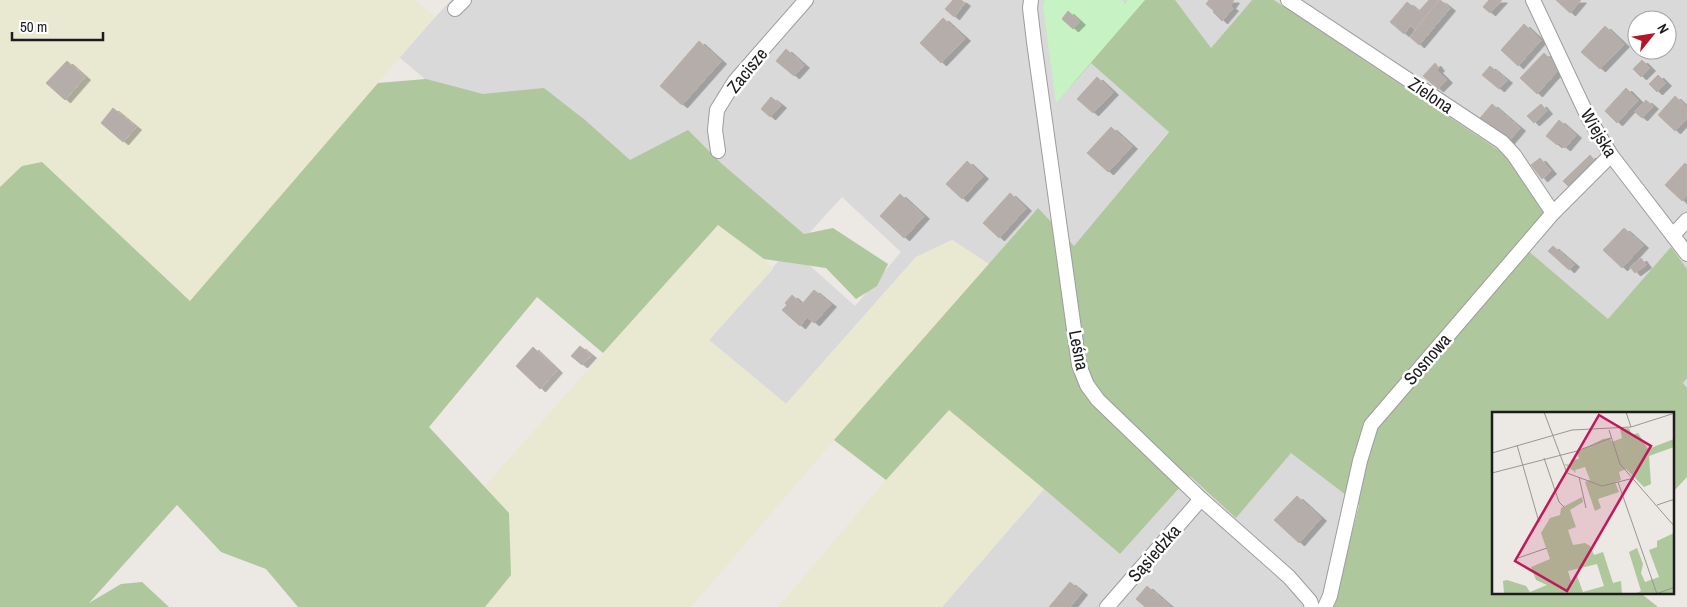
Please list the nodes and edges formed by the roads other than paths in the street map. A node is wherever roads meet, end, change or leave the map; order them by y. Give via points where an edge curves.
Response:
1 (806, 0) edge
2 (1031, 0) edge
3 (1288, 0) edge
4 (1533, 0) edge
5 (718, 151) dead end
6 (1611, 155) junction
7 (1554, 212) junction
8 (1687, 220) edge
9 (1673, 235) junction
10 (1687, 254) edge
11 (1201, 499) junction
12 (1107, 607) edge
13 (1312, 607) edge
14 (1325, 607) edge

1 - 5 street, Zacisze via 735,81 717,110
2 - 11 street, Leśna via 1034,42 1079,365 1087,385 1098,400
3 - 7 street, Zielona via 1502,142
4 - 6 street, Wiejska via 1588,117
6 - 7 street, Sosnowa
6 - 9 street, Wiejska
7 - 14 street, Sosnowa via 1371,425
8 - 9 street
9 - 10 street, Wiejska
11 - 12 street, Sąsiedzka
11 - 13 street, Leśna via 1289,577

